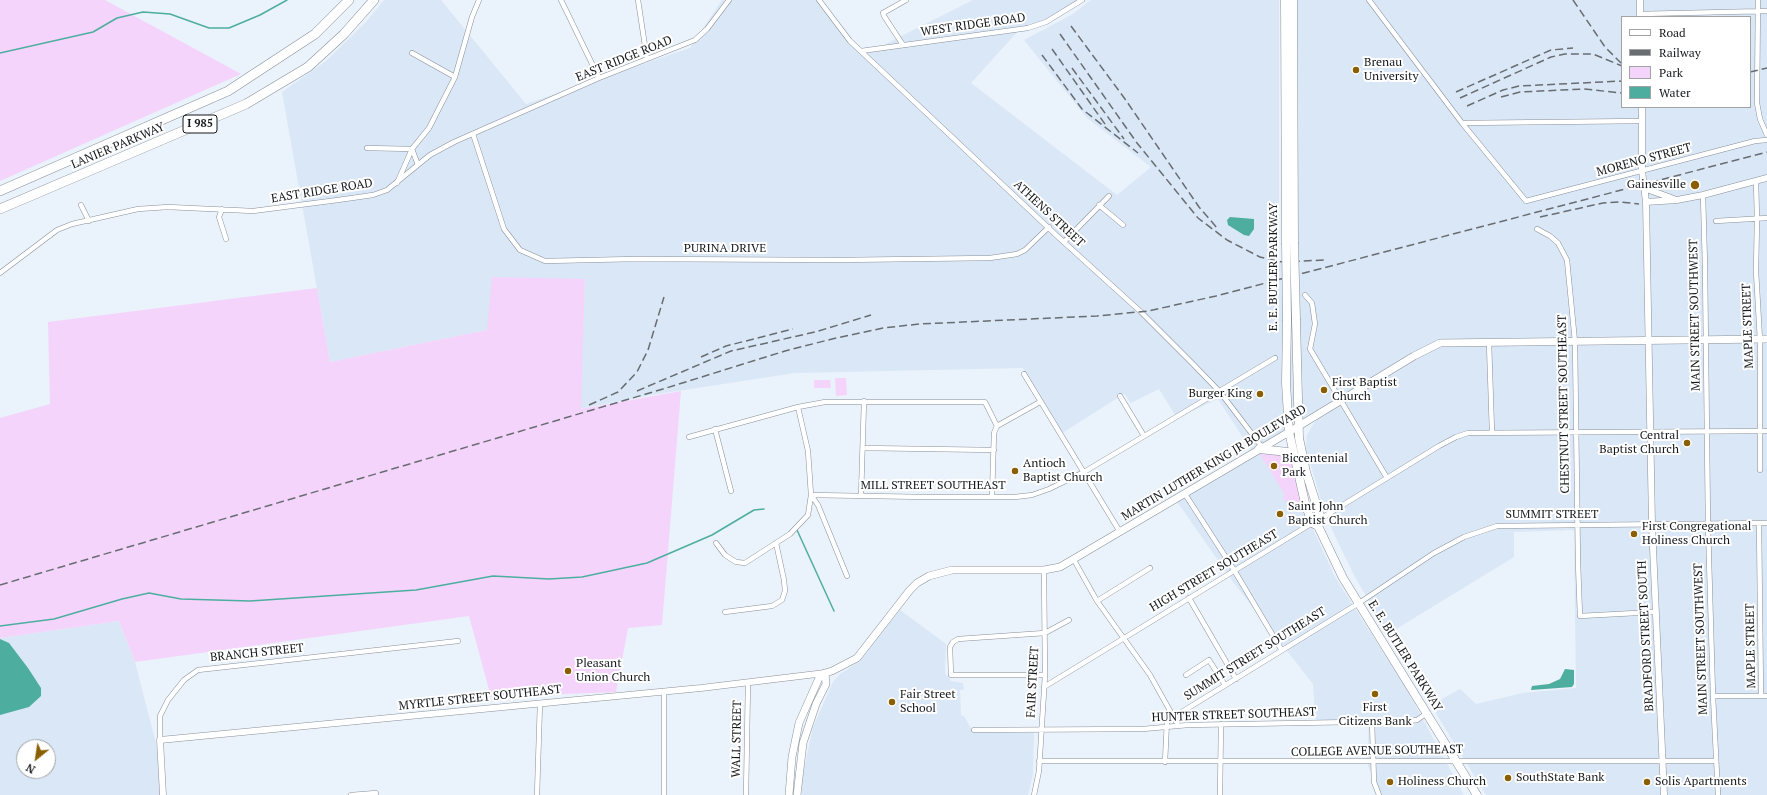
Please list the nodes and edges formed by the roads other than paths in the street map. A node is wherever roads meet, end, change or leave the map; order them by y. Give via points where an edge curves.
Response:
1 (349, 0) edge
2 (374, 0) edge
3 (479, 0) edge
4 (561, 0) edge
5 (638, 0) edge
6 (729, 0) edge
7 (819, 0) edge
8 (906, 0) edge
9 (1082, 0) edge
10 (1285, 0) edge
11 (1294, 0) edge
12 (1369, 0) edge
13 (1640, 0) edge
14 (1758, 0) edge
15 (1767, 11) edge
16 (1758, 12) junction
17 (1640, 15) edge
18 (903, 45) junction
19 (861, 51) junction
20 (412, 53) dead end
21 (647, 59) junction
22 (456, 77) junction
23 (599, 78) junction
24 (1642, 108) edge
25 (1642, 121) junction
26 (1462, 123) junction
27 (473, 134) junction
28 (1767, 135) edge
29 (1767, 140) edge
30 (367, 148) dead end
31 (412, 149) junction
32 (418, 165) junction
33 (1642, 171) junction
34 (1767, 178) edge
35 (1756, 181) junction
36 (396, 184) junction
37 (1644, 188) junction
38 (0, 190) edge
39 (1703, 195) junction
40 (1109, 196) dead end
41 (1678, 200) junction
42 (1646, 202) junction
43 (81, 205) dead end
44 (1099, 206) junction
45 (0, 209) edge
46 (222, 209) junction
47 (1767, 218) edge
48 (1757, 220) junction
49 (89, 221) junction
50 (1716, 221) dead end
51 (1123, 225) dead end
52 (1049, 227) junction
53 (1537, 229) dead end
54 (226, 239) dead end
55 (1064, 242) junction
56 (1290, 242) junction
57 (0, 274) edge
58 (1306, 295) dead end
59 (1706, 340) junction
60 (1763, 340) edge
61 (1648, 341) junction
62 (1575, 342) junction
63 (1489, 343) junction
64 (1275, 358) dead end
65 (1024, 374) dead end
66 (1220, 392) junction
67 (1120, 396) dead end
68 (1340, 400) junction
69 (864, 401) junction
70 (1040, 402) junction
71 (798, 407) junction
72 (997, 426) junction
73 (1299, 426) junction
74 (715, 429) junction
75 (1760, 431) junction
76 (1767, 431) edge
77 (1289, 432) junction
78 (1492, 432) junction
79 (1576, 432) junction
80 (1707, 432) junction
81 (1649, 433) junction
82 (1144, 436) junction
83 (690, 437) dead end
84 (863, 448) junction
85 (1260, 448) junction
86 (994, 450) junction
87 (1293, 455) junction
88 (1760, 470) dead end
89 (1084, 472) junction
90 (1387, 478) junction
91 (731, 491) dead end
92 (1185, 494) junction
93 (811, 495) junction
94 (861, 496) junction
95 (992, 497) junction
96 (1317, 523) junction
97 (1759, 523) junction
98 (1767, 523) edge
99 (1577, 525) junction
100 (1652, 525) junction
101 (1708, 525) junction
102 (1120, 532) junction
103 (716, 543) dead end
104 (776, 543) junction
105 (1074, 560) junction
106 (1150, 568) dead end
107 (1044, 570) junction
108 (1234, 570) junction
109 (847, 576) dead end
110 (1189, 598) junction
111 (1097, 601) junction
112 (1359, 603) junction
113 (725, 612) dead end
114 (1655, 612) junction
115 (1069, 620) dead end
116 (1045, 633) junction
117 (1123, 638) junction
118 (458, 641) dead end
119 (1281, 649) junction
120 (824, 673) junction
121 (1045, 675) junction
122 (1186, 675) dead end
123 (1236, 678) junction
124 (748, 683) junction
125 (1225, 685) junction
126 (1044, 687) junction
127 (664, 691) junction
128 (1713, 696) junction
129 (1761, 696) junction
130 (1767, 696) edge
131 (540, 703) junction
132 (1427, 713) junction
133 (1173, 716) junction
134 (1372, 722) junction
135 (1220, 724) junction
136 (1178, 725) junction
137 (1165, 726) junction
138 (1040, 728) junction
139 (974, 730) dead end
140 (160, 740) junction
141 (1455, 760) junction
142 (1039, 761) junction
143 (1372, 761) junction
144 (1663, 761) junction
145 (1716, 761) junction
146 (1164, 762) junction
147 (1220, 762) junction
148 (376, 793) dead end
149 (163, 795) edge
150 (351, 795) edge
151 (537, 795) edge
152 (664, 795) edge
153 (746, 795) edge
154 (789, 795) edge
155 (797, 795) edge
156 (1034, 795) edge
157 (1220, 795) edge
158 (1379, 795) edge
159 (1477, 795) edge
160 (1664, 795) edge
161 (1718, 795) edge

1 - 38 highway, LANIER PARKWAY / I 985 via 315,34 228,91
2 - 45 highway, LANIER PARKWAY / I 985 via 344,34 308,66 246,104
3 - 22 street
4 - 23 street
5 - 21 street
6 - 21 street, EAST RIDGE ROAD via 707,29 695,40
7 - 19 street, ATHENS STREET
8 - 18 street via 883,13
9 - 18 street, WEST RIDGE ROAD via 1046,22 1028,28
10 - 56 highway, E. E. BUTLER PARKWAY
11 - 56 highway, E. E. BUTLER PARKWAY
12 - 26 street
13 - 17 street
14 - 16 street
15 - 16 street
16 - 17 street
16 - 28 street via 1757,103
18 - 19 street, WEST RIDGE ROAD
19 - 52 street, ATHENS STREET
20 - 22 street
21 - 23 street, EAST RIDGE ROAD
22 - 31 street via 429,128
23 - 27 street, EAST RIDGE ROAD
24 - 25 street, BRADFORD STREET SOUTH
25 - 26 street
25 - 33 street, BRADFORD STREET SOUTH
26 - 33 street, MORENO STREET via 1526,201
27 - 32 street, EAST RIDGE ROAD via 442,149
27 - 52 street, PURINA DRIVE via 504,229 520,250 545,261 990,258 1017,254 1025,250
29 - 33 street, MORENO STREET
30 - 31 street
31 - 32 street
31 - 36 street
32 - 36 street, EAST RIDGE ROAD
33 - 37 street, BRADFORD STREET SOUTH
34 - 35 street
35 - 39 street
35 - 48 street, MAPLE STREET
36 - 46 street, EAST RIDGE ROAD via 373,195 253,211
37 - 41 street
37 - 42 street, BRADFORD STREET SOUTH
39 - 41 street
39 - 59 street, MAIN STREET SOUTHWEST
40 - 44 street
41 - 42 street
42 - 61 street, BRADFORD STREET SOUTH
43 - 49 street
44 - 51 street
44 - 55 street
46 - 49 street, EAST RIDGE ROAD via 149,208
46 - 54 street via 219,217
47 - 48 street
48 - 50 street
48 - 60 street, MAPLE STREET via 1756,271
49 - 57 street, EAST RIDGE ROAD via 57,230
52 - 55 street, ATHENS STREET
53 - 62 street, CHESTNUT STREET SOUTHEAST via 1558,243 1566,256
55 - 66 street, ATHENS STREET via 1140,312
56 - 73 highway, E. E. BUTLER PARKWAY, bridge via 1296,320 1296,391
56 - 77 highway, E. E. BUTLER PARKWAY, bridge via 1286,383
58 - 68 street via 1312,303 1315,324 1310,349
59 - 60 main road, MARTIN LUTHER KING JR BOULEVARD
59 - 61 main road, MARTIN LUTHER KING JR BOULEVARD
59 - 80 street, MAIN STREET SOUTHWEST
60 - 75 street, MAPLE STREET
61 - 62 main road, MARTIN LUTHER KING JR BOULEVARD
61 - 81 street, BRADFORD STREET SOUTH
62 - 63 main road, MARTIN LUTHER KING JR BOULEVARD
62 - 79 street, CHESTNUT STREET SOUTHEAST
63 - 68 main road, MARTIN LUTHER KING JR BOULEVARD via 1440,343
63 - 78 street
64 - 66 street, MILL STREET SOUTHEAST
65 - 70 street
66 - 82 street, MILL STREET SOUTHEAST
66 - 85 street, ATHENS STREET
67 - 82 street
68 - 73 main road, MARTIN LUTHER KING JR BOULEVARD
68 - 90 street
69 - 71 street via 825,402
69 - 72 street via 985,402
69 - 84 street
70 - 72 street
70 - 89 street
71 - 74 street
71 - 93 street via 808,451
72 - 86 street via 994,433
73 - 77 main road, MARTIN LUTHER KING JR BOULEVARD
73 - 96 highway, E. E. BUTLER PARKWAY via 1299,438
74 - 83 street
74 - 91 street
75 - 76 street, HIGH STREET SOUTHEAST
75 - 80 street, HIGH STREET SOUTHEAST
75 - 88 street, MAPLE STREET
77 - 85 main road, MARTIN LUTHER KING JR BOULEVARD
77 - 87 highway, E. E. BUTLER PARKWAY
78 - 79 street, HIGH STREET SOUTHEAST
78 - 90 street, HIGH STREET SOUTHEAST via 1456,436
79 - 81 street, HIGH STREET SOUTHEAST
79 - 99 street, CHESTNUT STREET SOUTHEAST
80 - 81 street, HIGH STREET SOUTHEAST
80 - 101 street, MAIN STREET SOUTHWEST
81 - 100 street, BRADFORD STREET SOUTH
82 - 89 street, MILL STREET SOUTHEAST
84 - 86 street
84 - 94 street
85 - 87 highway
85 - 92 main road, MARTIN LUTHER KING JR BOULEVARD
86 - 95 street
87 - 96 highway, E. E. BUTLER PARKWAY
89 - 95 street, MILL STREET SOUTHEAST via 1049,490 1032,495
89 - 102 street
90 - 96 street, HIGH STREET SOUTHEAST
92 - 102 main road, MARTIN LUTHER KING JR BOULEVARD
92 - 108 street
93 - 94 street, MILL STREET SOUTHEAST
93 - 104 street via 808,515 790,534
93 - 109 street via 818,505
94 - 95 street, MILL STREET SOUTHEAST
96 - 108 street, HIGH STREET SOUTHEAST
96 - 112 highway, E. E. BUTLER PARKWAY via 1336,565
97 - 98 street, SUMMIT STREET
97 - 101 street, SUMMIT STREET
97 - 129 street, MAPLE STREET
99 - 100 street, SUMMIT STREET
99 - 112 street, SUMMIT STREET via 1497,526 1464,537 1434,553
99 - 114 street, CHESTNUT STREET SOUTHEAST via 1580,616
100 - 101 street, SUMMIT STREET
100 - 114 street, BRADFORD STREET SOUTH
101 - 128 street, MAIN STREET SOUTHWEST
102 - 105 main road, MARTIN LUTHER KING JR BOULEVARD
103 - 104 street via 725,555 740,563 748,561
104 - 113 street via 784,580 785,591 782,600 772,606
105 - 107 main road, MARTIN LUTHER KING JR BOULEVARD via 1060,568
105 - 111 street
106 - 111 street
107 - 116 street, FAIR STREET
107 - 120 main road, MARTIN LUTHER KING JR BOULEVARD via 952,570 929,576 916,583 860,654 853,660
108 - 110 street, HIGH STREET SOUTHEAST
108 - 119 street
110 - 117 street, HIGH STREET SOUTHEAST
110 - 123 street
111 - 117 street
112 - 119 street, SUMMIT STREET SOUTHEAST
112 - 132 highway, E. E. BUTLER PARKWAY
114 - 144 street, BRADFORD STREET SOUTH
115 - 116 street
116 - 121 street, FAIR STREET
116 - 121 street via 958,639 950,647 950,670 951,675 955,676
117 - 126 street, HIGH STREET SOUTHEAST
117 - 133 street via 1150,675
118 - 140 street, BRANCH STREET via 198,670 184,680 168,700 160,716
119 - 123 street, SUMMIT STREET SOUTHEAST
120 - 124 street, MYRTLE STREET SOUTHEAST
120 - 154 main road via 812,691 798,723
120 - 155 main road via 826,684 816,704 803,743
121 - 126 street, FAIR STREET
122 - 125 street via 1209,660
123 - 125 street, SUMMIT STREET SOUTHEAST
124 - 127 street, MYRTLE STREET SOUTHEAST
124 - 153 street, WALL STREET
125 - 133 street, SUMMIT STREET SOUTHEAST
126 - 138 street, FAIR STREET
127 - 131 street, MYRTLE STREET SOUTHEAST
127 - 152 street
128 - 129 street
128 - 145 street, MAIN STREET SOUTHWEST
129 - 130 street
131 - 140 street, MYRTLE STREET SOUTHEAST
131 - 151 street
132 - 134 street, HUNTER STREET SOUTHEAST via 1417,720
132 - 141 highway, E. E. BUTLER PARKWAY
133 - 136 street
133 - 137 street, SUMMIT STREET SOUTHEAST
134 - 135 street, HUNTER STREET SOUTHEAST
134 - 143 street
135 - 136 street, HUNTER STREET SOUTHEAST
135 - 147 street
136 - 137 street, HUNTER STREET SOUTHEAST
137 - 138 street, HUNTER STREET SOUTHEAST via 1143,729
137 - 146 street
138 - 139 street, HUNTER STREET SOUTHEAST
138 - 142 street, FAIR STREET
140 - 149 street, BRANCH STREET
141 - 143 street, COLLEGE AVENUE SOUTHEAST
141 - 144 street, COLLEGE AVENUE SOUTHEAST
141 - 159 highway, E. E. BUTLER PARKWAY
142 - 146 street, COLLEGE AVENUE SOUTHEAST
142 - 156 street, FAIR STREET
143 - 147 street, COLLEGE AVENUE SOUTHEAST
143 - 158 street via 1374,782
144 - 145 street, COLLEGE AVENUE SOUTHEAST
144 - 160 street, BRADFORD STREET SOUTH
145 - 161 street, MAIN STREET SOUTHWEST
146 - 147 street, COLLEGE AVENUE SOUTHEAST
147 - 157 street
148 - 150 street

